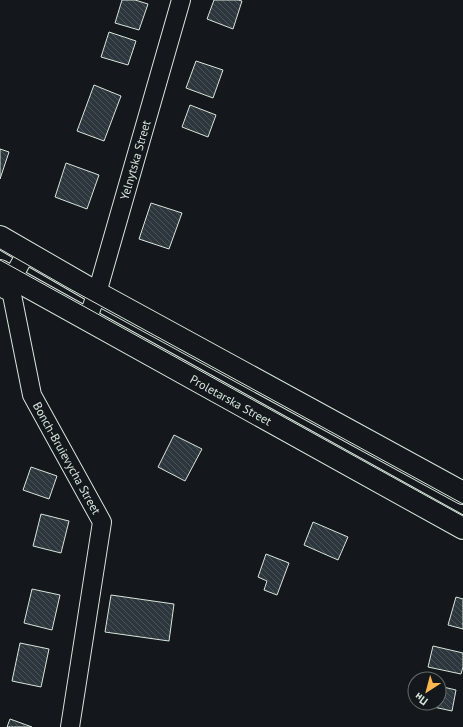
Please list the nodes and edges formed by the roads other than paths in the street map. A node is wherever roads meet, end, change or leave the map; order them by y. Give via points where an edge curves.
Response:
1 (181, 0) edge
2 (0, 237) edge
3 (26, 253) junction
4 (6, 283) edge
5 (97, 293) junction
6 (87, 320) junction
7 (463, 493) edge
8 (463, 528) edge
9 (70, 727) edge

1 - 5 street, Yelnytska Street
2 - 3 main road
3 - 4 street
3 - 5 main road
4 - 6 main road, Proletarska Street
4 - 9 street, Bonch-Bruievycha Street via 32,395 102,522
5 - 6 street, Yelnytska Street
5 - 7 main road
6 - 8 main road, Proletarska Street

